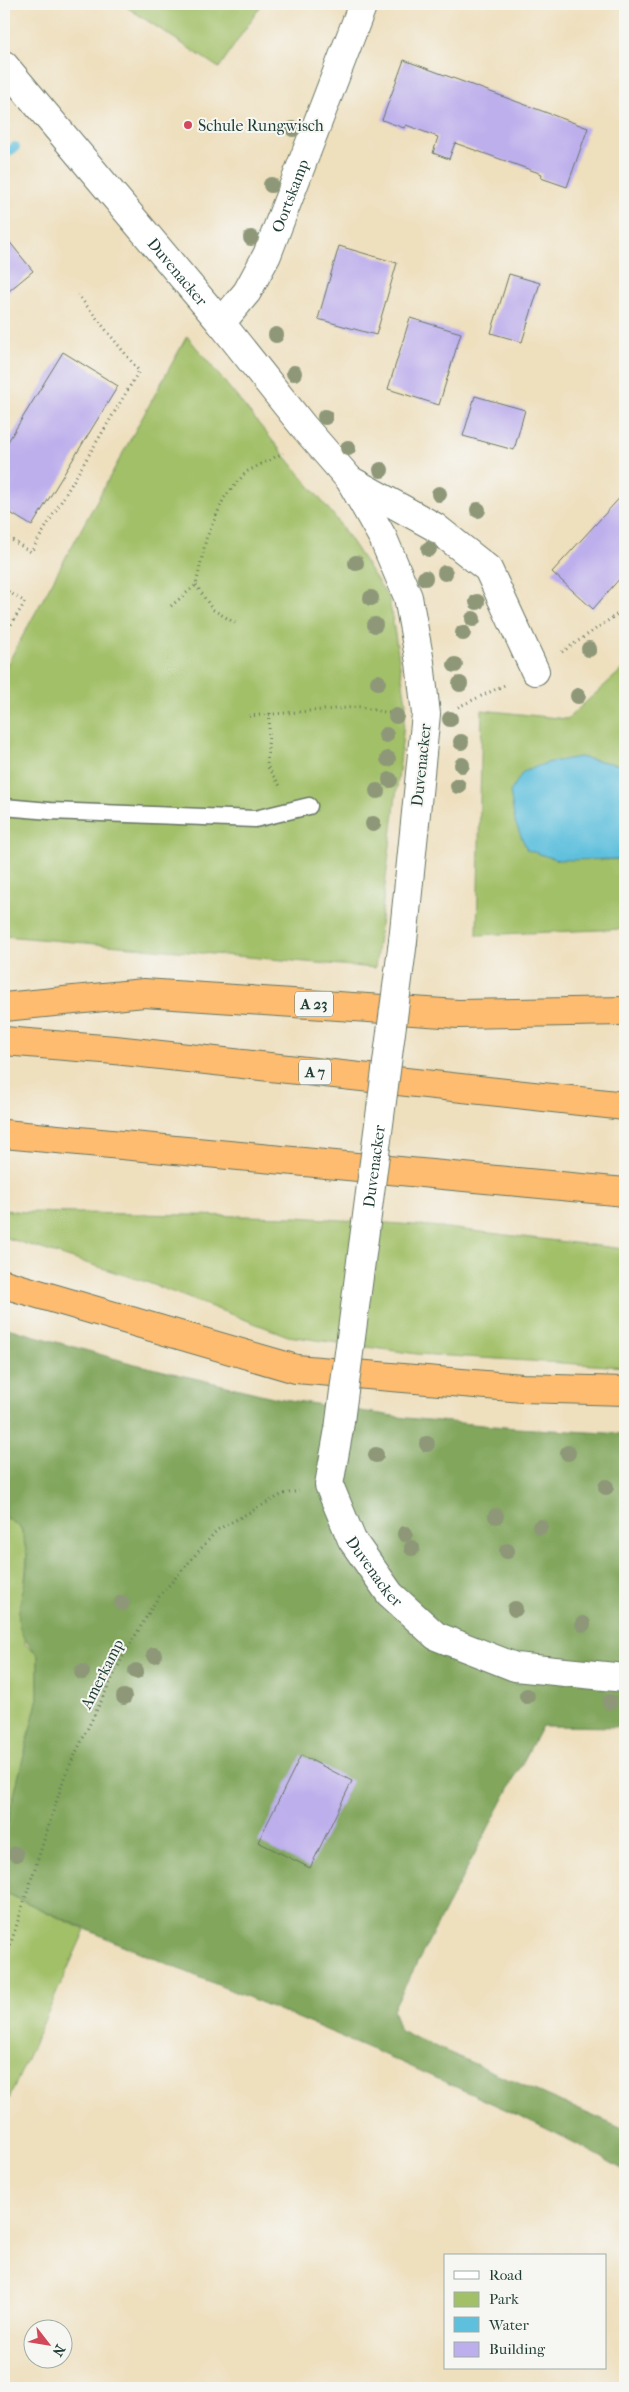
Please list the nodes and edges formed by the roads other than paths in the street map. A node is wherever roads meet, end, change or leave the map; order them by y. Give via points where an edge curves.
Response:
1 (363, 4) edge
2 (4, 65) edge
3 (221, 323) junction
4 (350, 480) junction
5 (535, 670) road end
6 (4, 806) edge
7 (309, 806) road end
8 (4, 1007) edge
9 (625, 1010) edge
10 (4, 1041) edge
11 (625, 1106) edge
12 (4, 1134) edge
13 (625, 1192) edge
14 (4, 1284) edge
15 (625, 1391) edge
16 (625, 1678) edge

1 - 3 street, Oortskamp via 267,255 247,292
2 - 3 street, Duvenacker
3 - 4 street, Duvenacker
4 - 5 street, Duvenacker via 435,527 488,569
4 - 16 street, Duvenacker, bridge via 383,538 408,597 426,714 403,941 329,1485 352,1540 390,1594 436,1636 515,1667
6 - 7 lane via 50,811 255,819
8 - 9 highway, A 23 via 144,993 458,1014
10 - 11 highway, A 7 via 115,1050
12 - 13 highway
14 - 15 highway via 296,1369 522,1388

